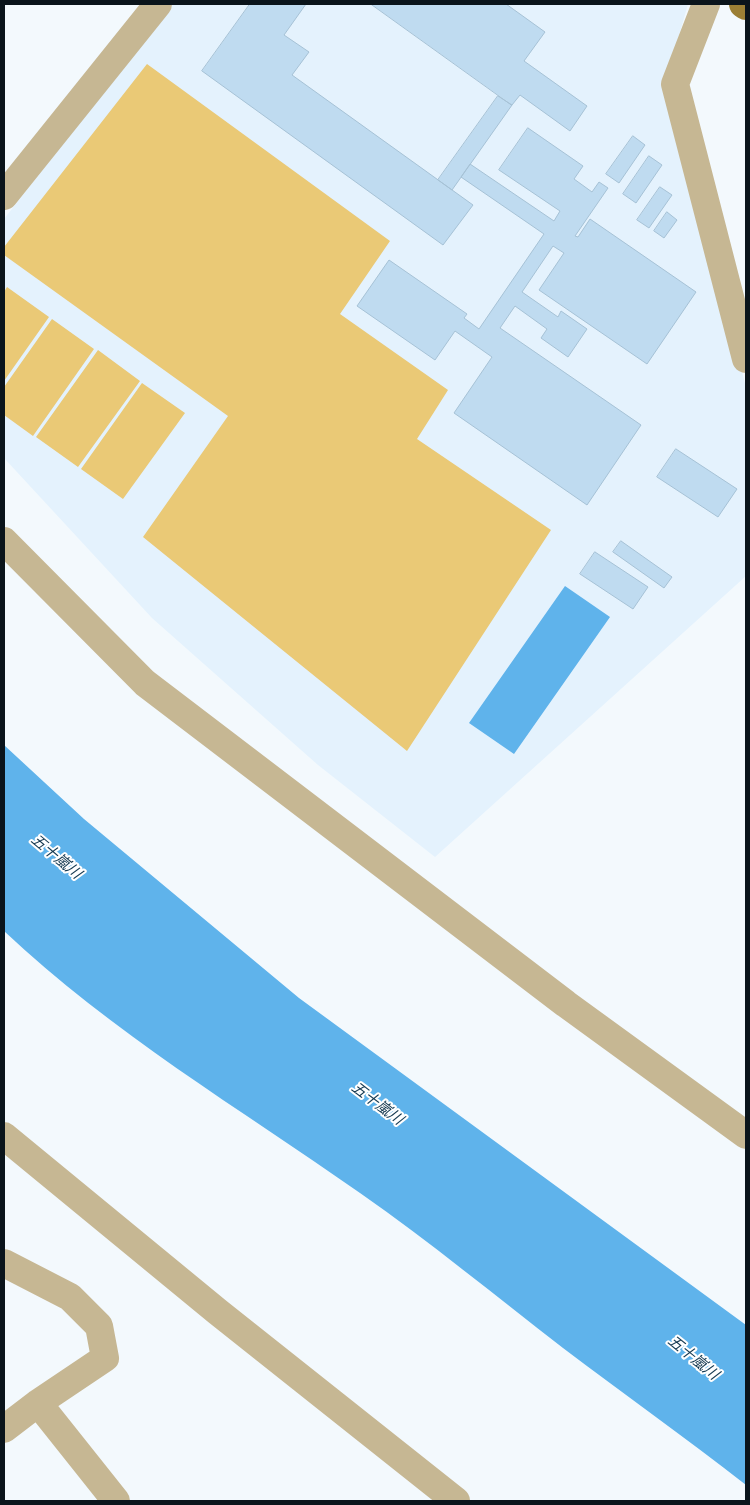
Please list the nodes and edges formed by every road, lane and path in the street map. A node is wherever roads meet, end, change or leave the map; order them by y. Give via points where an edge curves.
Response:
1 (158, 4) edge
2 (706, 4) edge
3 (4, 196) edge
4 (746, 359) edge
5 (4, 541) edge
6 (746, 1135) edge
7 (4, 1136) edge
8 (4, 1263) edge
9 (38, 1403) junction
10 (4, 1429) edge
11 (116, 1501) edge
12 (456, 1501) edge

1 - 3 street
2 - 4 street via 674,84
5 - 6 street via 145,683 566,1004
7 - 12 street
8 - 9 street via 70,1297 99,1326 105,1358
9 - 10 street
9 - 11 street

